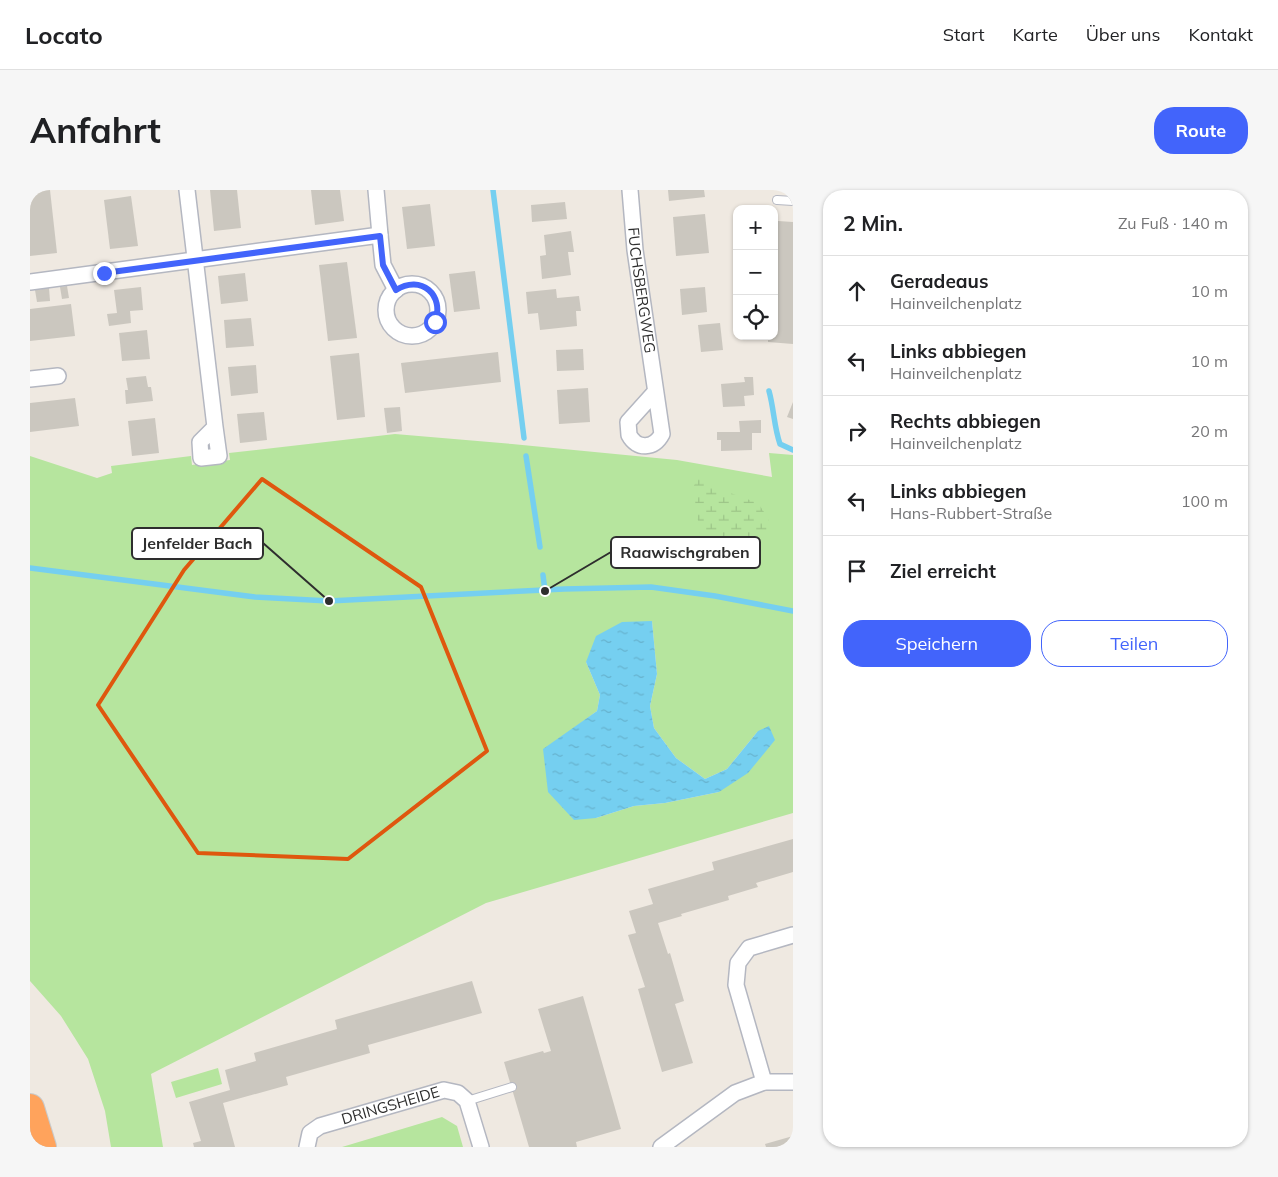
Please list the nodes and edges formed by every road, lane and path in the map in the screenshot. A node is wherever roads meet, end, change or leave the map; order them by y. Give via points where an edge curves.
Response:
1 (187, 190) edge
2 (376, 190) edge
3 (630, 190) edge
4 (777, 200) dead end
5 (793, 201) edge
6 (380, 236) junction
7 (195, 260) junction
8 (30, 282) edge
9 (396, 290) dead end
10 (58, 376) dead end
11 (30, 379) edge
12 (655, 392) dead end
13 (216, 427) dead end
14 (793, 934) edge
15 (764, 1082) junction
16 (793, 1082) edge
17 (512, 1087) dead end
18 (467, 1101) junction
19 (30, 1108) edge
20 (42, 1147) edge
21 (307, 1147) edge
22 (481, 1147) edge
23 (661, 1147) edge

1 - 7 street
2 - 6 street
3 - 12 street, FUCHSBERGWEG
4 - 5 lane
6 - 7 street
6 - 9 street via 383,265
7 - 8 street
7 - 13 street
10 - 11 street
14 - 15 street via 750,948 738,963 736,985
15 - 16 street
15 - 23 street via 735,1093
17 - 18 lane
18 - 21 street, DRINGSHEIDE via 458,1093 444,1090 320,1126 310,1133
18 - 22 street
19 - 20 highway

